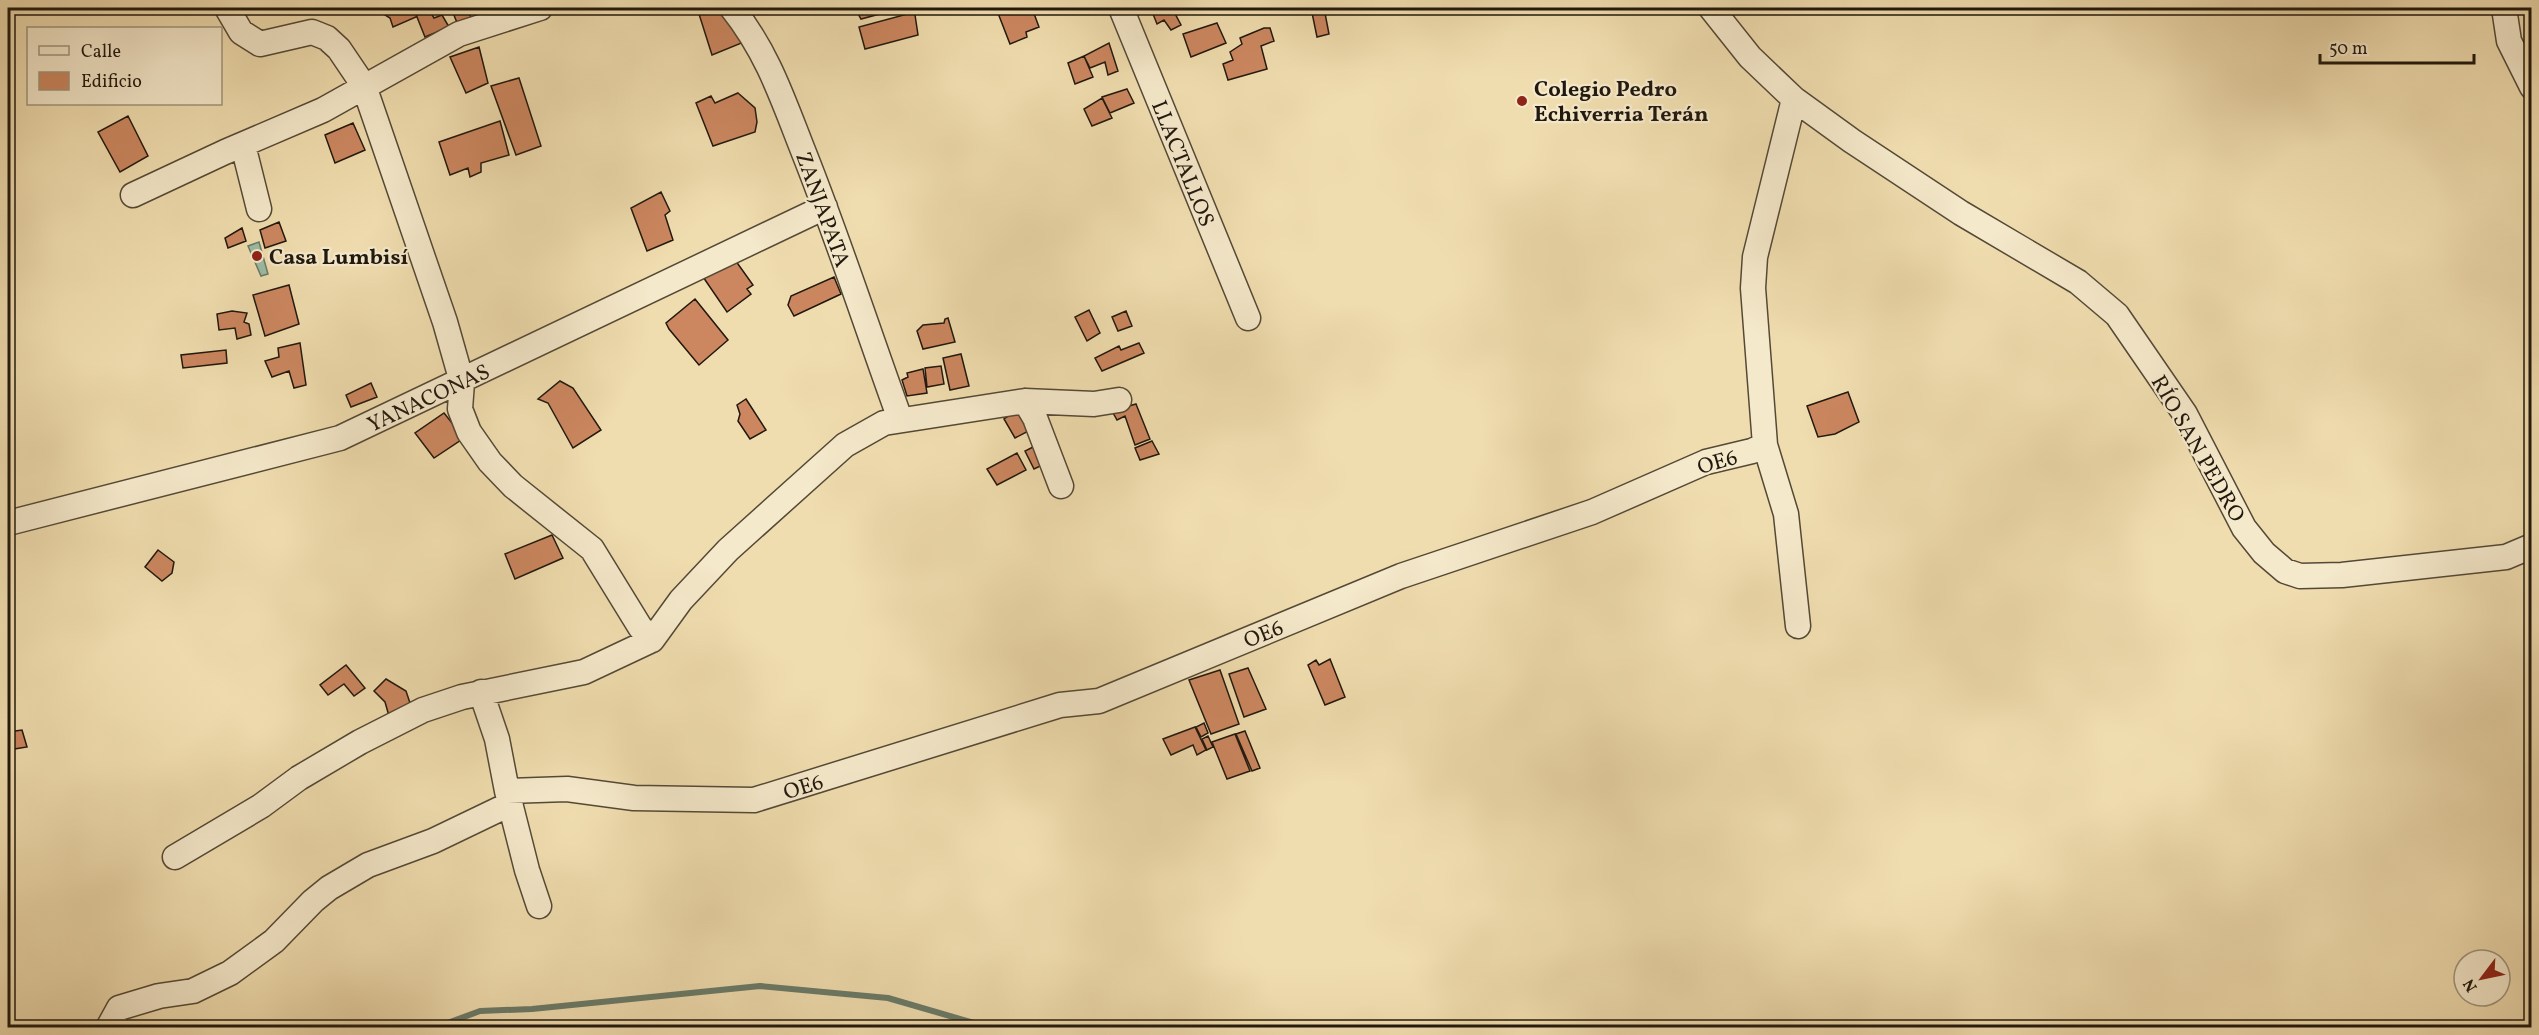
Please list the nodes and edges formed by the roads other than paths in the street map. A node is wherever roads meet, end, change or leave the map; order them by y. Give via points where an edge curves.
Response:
1 (227, 8) edge
2 (540, 8) edge
3 (732, 8) edge
4 (1121, 8) edge
5 (1711, 8) edge
6 (2504, 8) edge
7 (364, 86) junction
8 (2532, 87) edge
9 (1794, 99) junction
10 (243, 145) junction
11 (133, 195) dead end
12 (825, 207) junction
13 (259, 209) dead end
14 (1248, 318) dead end
15 (462, 382) junction
16 (1119, 400) dead end
17 (1025, 401) junction
18 (900, 419) junction
19 (1765, 445) junction
20 (1061, 486) dead end
21 (8, 523) edge
22 (2532, 546) edge
23 (1798, 626) dead end
24 (652, 640) junction
25 (482, 692) junction
26 (508, 798) junction
27 (176, 857) dead end
28 (539, 906) dead end
29 (108, 1028) edge

1 - 7 street via 241,32 260,44 312,32 327,38
2 - 7 street via 459,33
3 - 12 street, ZANJAPATA via 768,62
4 - 14 street, LLACTALLOS
5 - 9 street, RÍO SAN PEDRO via 1750,57
6 - 8 street via 2509,41
7 - 10 street via 323,110
7 - 15 street
9 - 19 street via 1755,257 1753,288
9 - 22 street, RÍO SAN PEDRO via 1961,213 2078,282 2117,315 2184,414 2244,528 2285,571 2300,576 2343,575 2506,557
10 - 11 street
10 - 13 street
12 - 15 street, YANACONAS
12 - 18 street, ZANJAPATA
15 - 21 street, YANACONAS via 340,438
15 - 24 street via 460,409 469,432 490,462 513,486 592,549
16 - 17 street via 1094,404
17 - 18 street
17 - 20 street
18 - 24 street via 884,423 845,445 792,491 681,600
19 - 23 street via 1786,514
19 - 26 street, OE6 via 1706,462 1592,512 1401,576 1099,701 1060,705 754,800 634,798 567,789
24 - 25 street via 584,672
25 - 26 street via 497,739
25 - 27 street via 423,710 360,742
26 - 28 street
26 - 29 street via 433,841 368,865 314,900 274,941 230,973 193,991 119,1008

